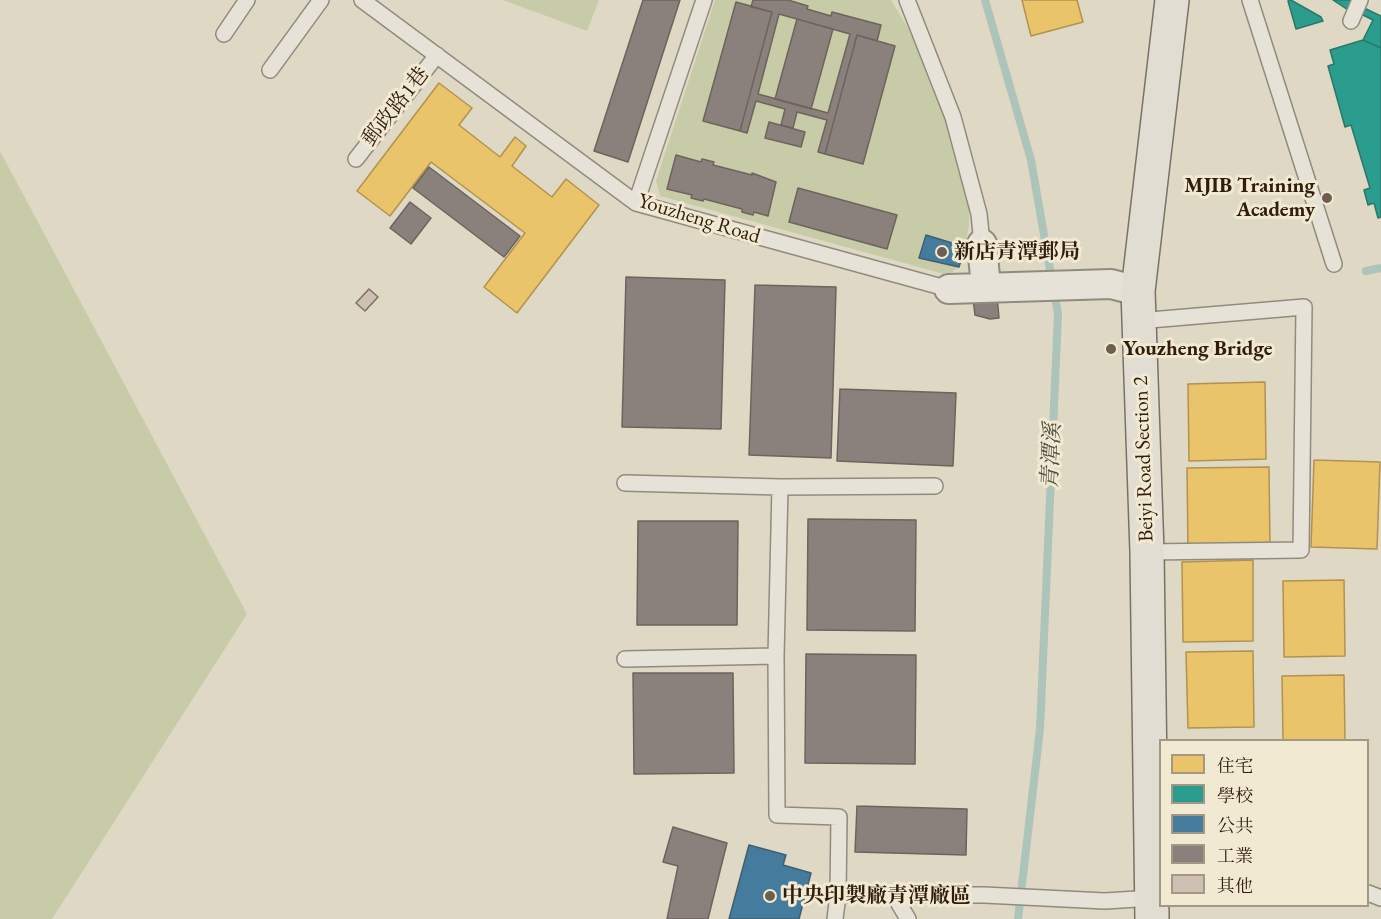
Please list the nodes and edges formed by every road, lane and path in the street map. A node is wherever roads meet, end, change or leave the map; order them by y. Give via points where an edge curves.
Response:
1 (247, 0) edge
2 (321, 0) edge
3 (362, 0) edge
4 (704, 0) edge
5 (907, 0) edge
6 (1172, 0) edge
7 (1250, 0) edge
8 (1360, 0) edge
9 (1352, 21) dead end
10 (224, 34) dead end
11 (437, 55) junction
12 (270, 70) dead end
13 (356, 159) dead end
14 (636, 203) junction
15 (982, 244) joint
16 (1334, 264) dead end
17 (997, 288) junction
18 (949, 289) joint
19 (1129, 299) junction
20 (625, 483) dead end
21 (935, 486) dead end
22 (780, 487) junction
23 (1147, 552) junction
24 (776, 656) junction
25 (626, 659) dead end
26 (838, 895) junction
27 (894, 895) junction
28 (1153, 909) edge
29 (835, 919) edge
30 (908, 919) edge

1 - 10 lane
2 - 12 lane
3 - 11 lane, Youzheng Road
4 - 14 lane
5 - 15 lane via 953,117 979,214
6 - 19 main road, Beiyi Road Section 2
7 - 16 lane
8 - 9 lane
11 - 13 lane, 郵政路1巷
11 - 14 lane, Youzheng Road
14 - 18 lane, Youzheng Road
15 - 17 street
17 - 18 street, Youzheng Road
17 - 19 street
19 - 23 main road, Beiyi Road Section 2
19 - 23 lane via 1304,306 1301,550
20 - 22 lane
21 - 22 lane
22 - 24 lane
23 - 28 main road, Beiyi Road Section 2
24 - 25 lane
24 - 26 lane via 777,815 839,817
26 - 27 lane
26 - 29 lane
27 - 28 lane via 984,894 1105,901
27 - 30 lane

